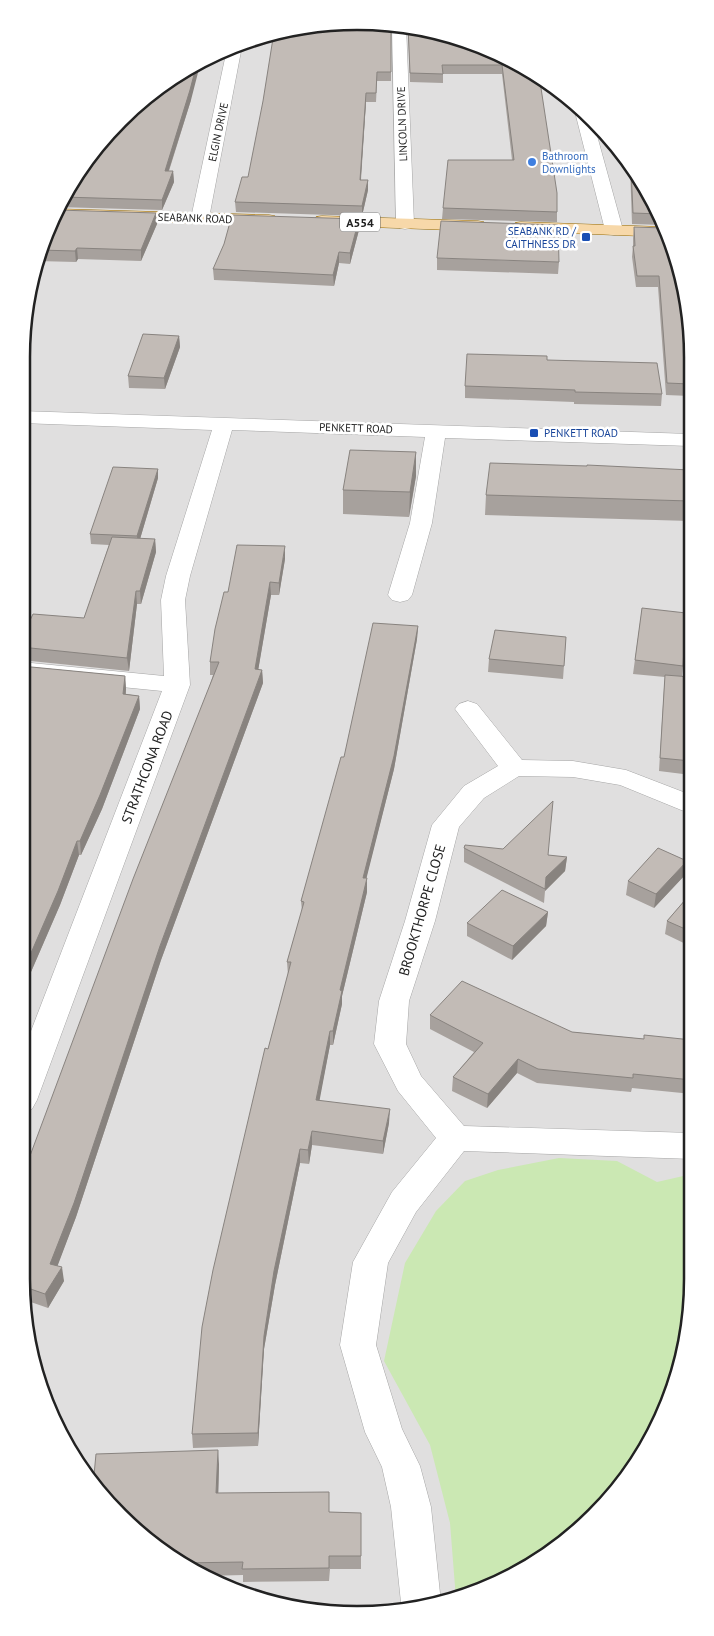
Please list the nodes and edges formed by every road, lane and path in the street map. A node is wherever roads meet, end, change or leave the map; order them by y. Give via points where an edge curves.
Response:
1 (399, 33) edge
2 (234, 54) edge
3 (586, 124) edge
4 (63, 214) edge
5 (200, 218) junction
6 (288, 220) edge
7 (307, 221) edge
8 (405, 224) junction
9 (614, 230) junction
10 (659, 232) edge
11 (30, 417) edge
12 (224, 423) junction
13 (436, 431) junction
14 (684, 440) edge
15 (400, 595) dead end
16 (30, 670) edge
17 (177, 685) junction
18 (468, 709) dead end
19 (514, 768) junction
20 (684, 802) edge
21 (30, 1076) edge
22 (454, 1138) junction
23 (684, 1146) edge
24 (420, 1600) edge

1 - 8 street, LINCOLN DRIVE
2 - 5 street, ELGIN DRIVE
3 - 9 street
4 - 5 main road, SEABANK ROAD
5 - 6 main road, SEABANK ROAD
7 - 8 main road, A554
8 - 9 main road, A554
9 - 10 main road, A554
11 - 12 street, PENKETT ROAD
12 - 13 street, PENKETT ROAD
12 - 17 street, STRATHCONA ROAD via 173,600
13 - 14 street, PENKETT ROAD
13 - 15 street via 421,523
16 - 17 street
17 - 21 street, STRATHCONA ROAD
18 - 19 street
19 - 20 street via 572,769 626,778
19 - 22 street, BROOKTHORPE CLOSE via 474,792 446,825 394,1001 390,1044 409,1083
22 - 23 street
22 - 24 street via 404,1202 371,1262 358,1345 384,1432 401,1466 412,1506

